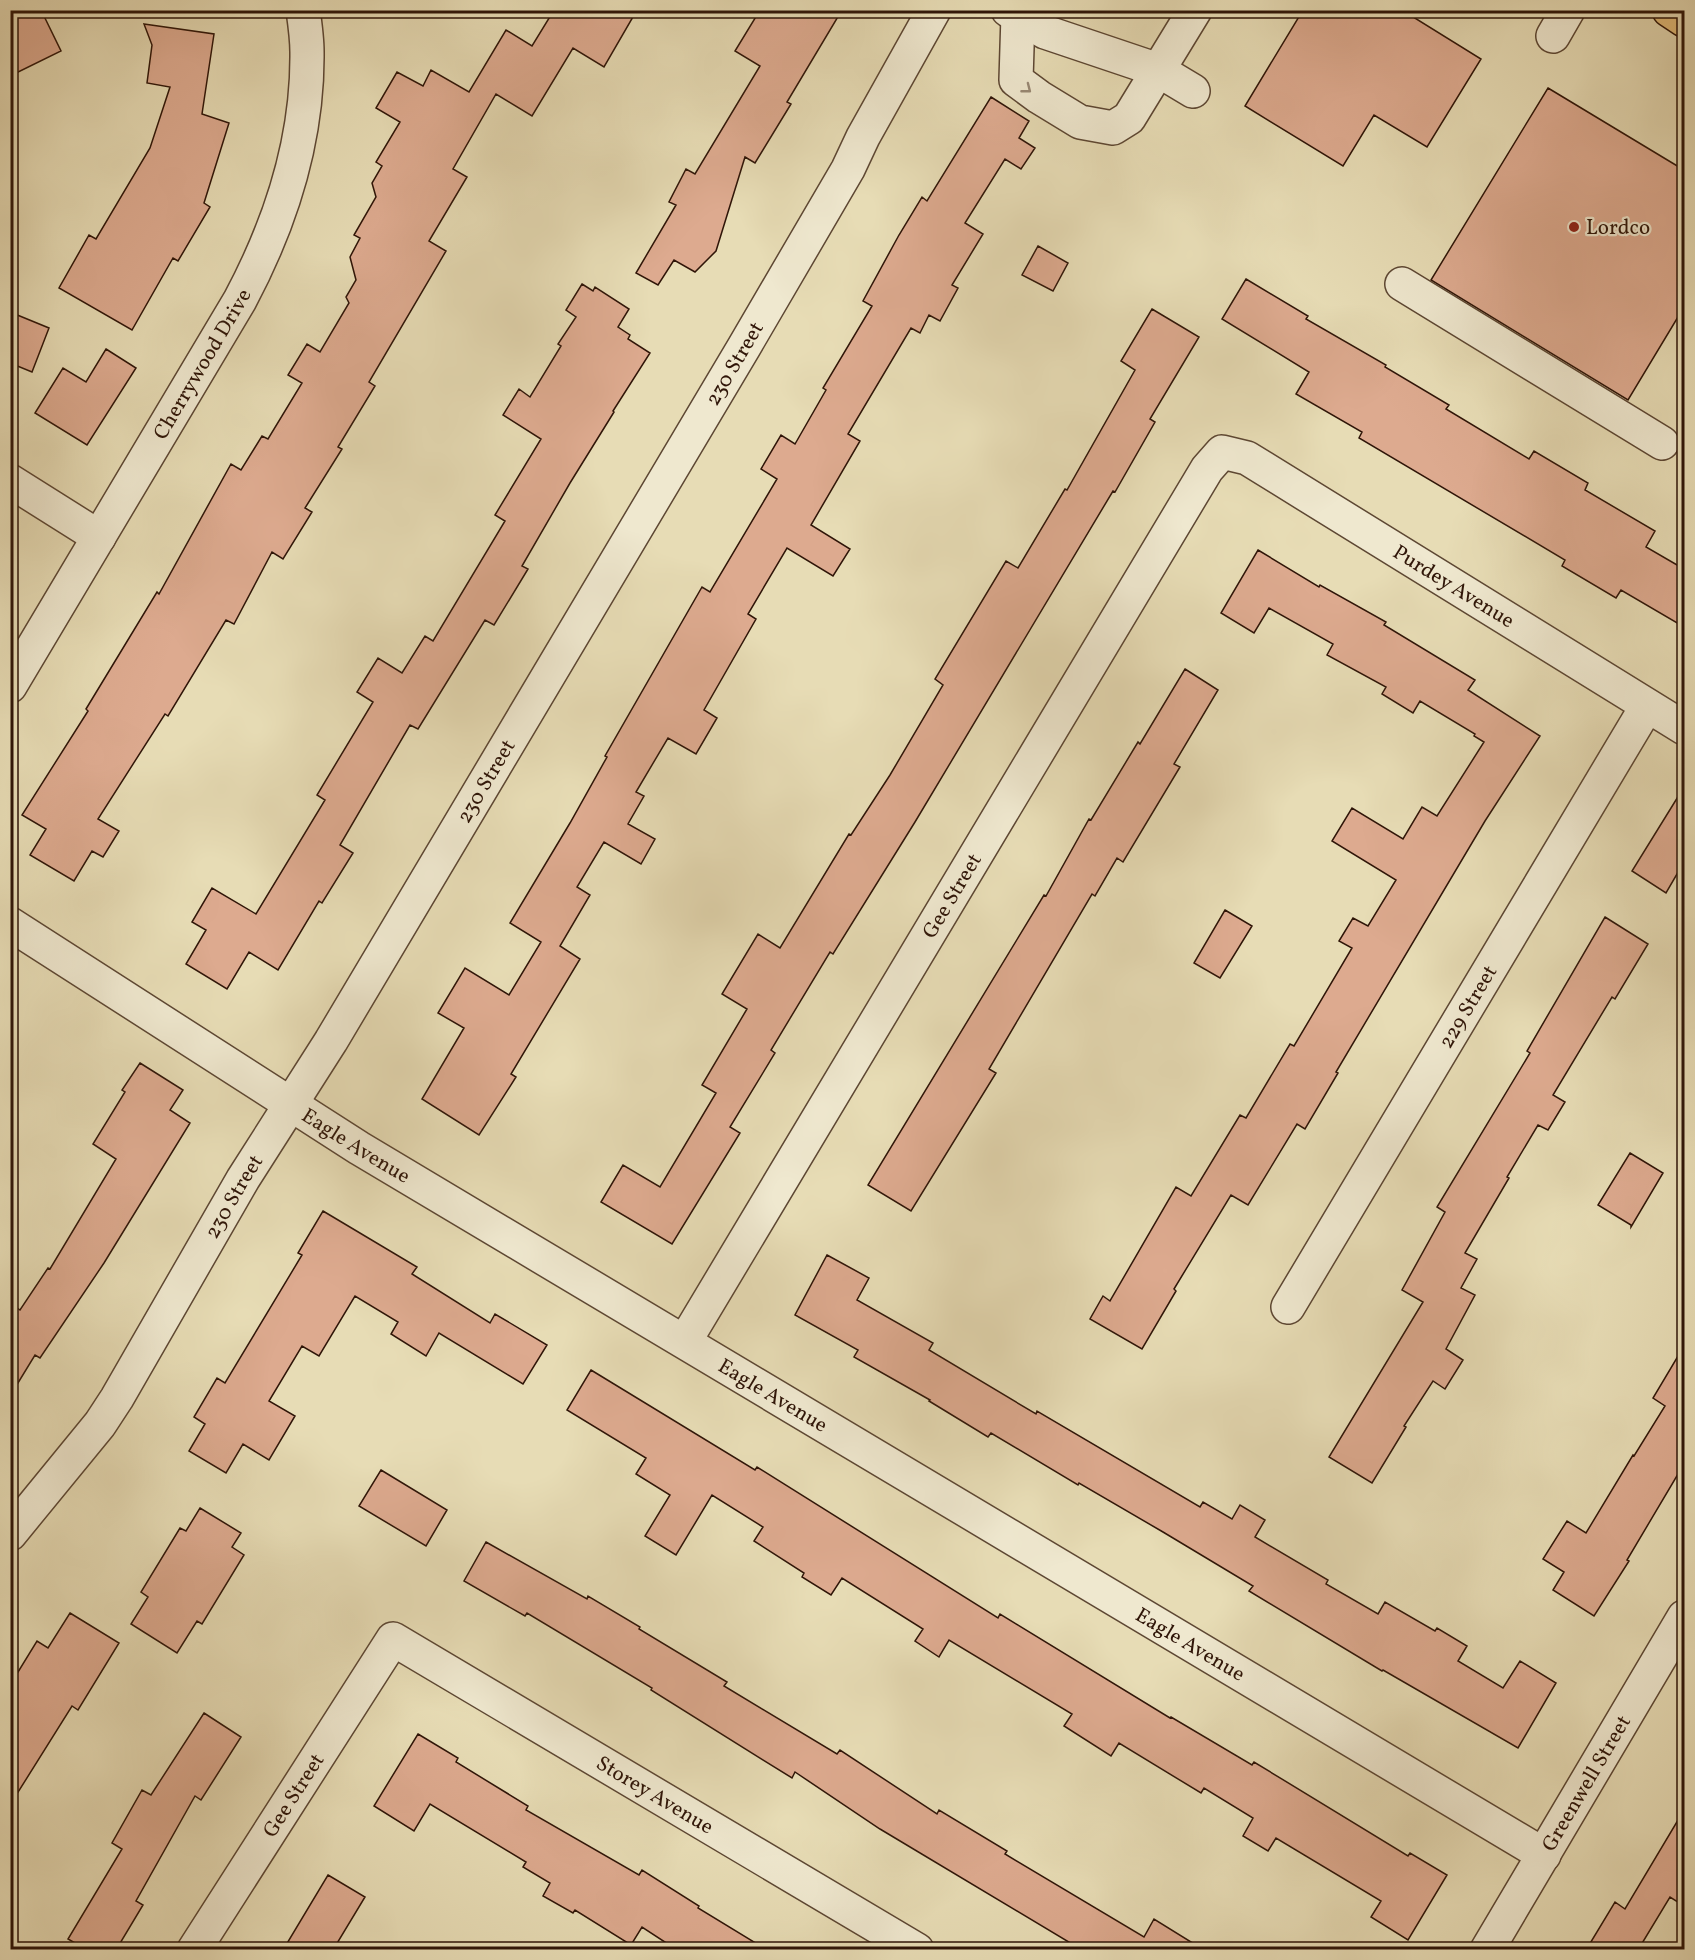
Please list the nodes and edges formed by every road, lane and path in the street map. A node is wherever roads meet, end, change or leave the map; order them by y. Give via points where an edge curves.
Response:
1 (303, 10) edge
2 (934, 10) edge
3 (1195, 10) edge
4 (1670, 10) edge
5 (1013, 13) edge
6 (1684, 20) edge
7 (1158, 70) junction
8 (1193, 91) dead end
9 (1402, 284) dead end
10 (1662, 443) dead end
11 (1221, 452) joint
12 (10, 482) edge
13 (99, 537) junction
14 (10, 686) edge
15 (1647, 706) junction
16 (1684, 728) edge
17 (10, 924) edge
18 (290, 1104) junction
19 (1288, 1307) dead end
20 (686, 1341) junction
21 (10, 1534) edge
22 (1684, 1617) edge
23 (393, 1639) joint
24 (1544, 1855) junction
25 (194, 1950) edge
26 (917, 1950) edge
27 (1487, 1950) edge

1 - 13 street, Cherrywood Drive via 307,52 304,106 296,159 276,222 240,300
2 - 18 street, 230 Street via 848,169 738,358
3 - 7 street
4 - 6 main road
5 - 7 street via 1046,32
5 -> 7 street via 1016,80 1080,122 1113,128 1129,118
7 - 8 street
9 - 10 street
11 - 15 street, Purdey Avenue via 1247,458
11 - 20 street, Gee Street via 1207,469
12 - 13 street
13 - 14 street, Cherrywood Drive
15 - 16 street, Purdey Avenue
15 - 19 street, 229 Street
17 - 18 street, Eagle Avenue
18 - 20 street, Eagle Avenue
18 - 21 street, 230 Street via 117,1398 95,1431
20 - 24 street, Eagle Avenue
22 - 24 street, Greenwell Street
23 - 25 street, Gee Street
23 - 26 street, Storey Avenue
24 - 27 street, Greenwell Street

